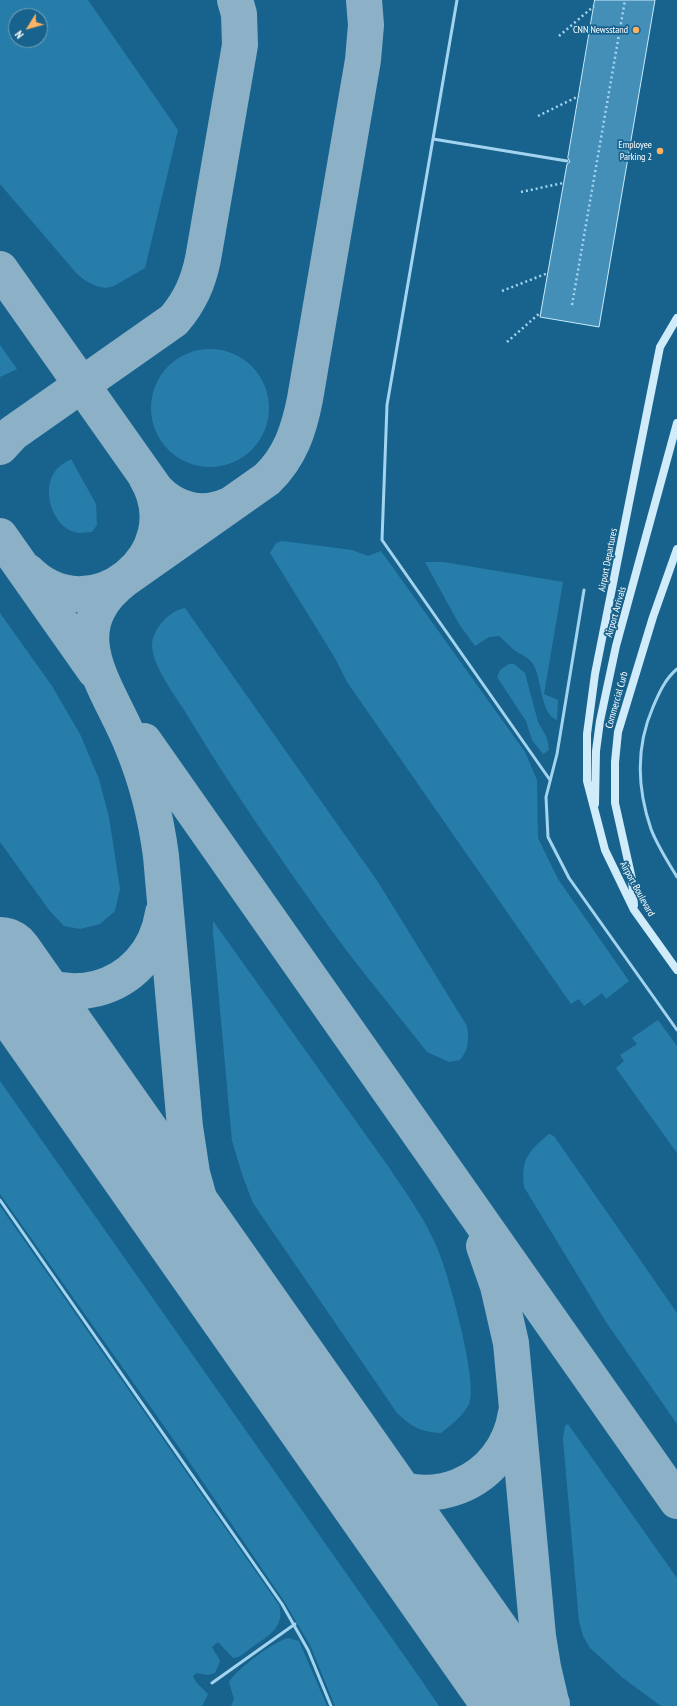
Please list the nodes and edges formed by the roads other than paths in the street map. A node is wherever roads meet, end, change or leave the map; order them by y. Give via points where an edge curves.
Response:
1 (457, 0) edge
2 (433, 139) junction
3 (567, 162) dead end
4 (677, 318) edge
5 (677, 423) edge
6 (677, 549) edge
7 (584, 590) dead end
8 (677, 669) edge
9 (550, 780) junction
10 (595, 811) junction
11 (677, 877) edge
12 (634, 910) junction
13 (677, 970) edge
14 (677, 1030) edge
15 (0, 1200) edge
16 (294, 1624) junction
17 (212, 1683) dead end
18 (331, 1706) edge

1 - 2 lane
2 - 3 lane
2 - 9 lane via 387,405 382,540
4 - 10 street, Airport Departures via 660,347 595,674 587,734 587,781
5 - 10 street, Airport Arrivals via 616,646 600,721 596,751
6 - 12 street, Commercial Curb via 618,732 615,803 632,879
7 - 9 lane via 557,754
8 - 11 lane via 659,693 649,716 642,742 639,770 651,830
9 - 14 lane via 546,797 548,837 557,856 569,878
10 - 12 street, Airport Boulevard via 605,850
12 - 13 street, Airport Boulevard
15 - 16 lane via 270,1585
16 - 17 lane
16 - 18 lane via 308,1650

